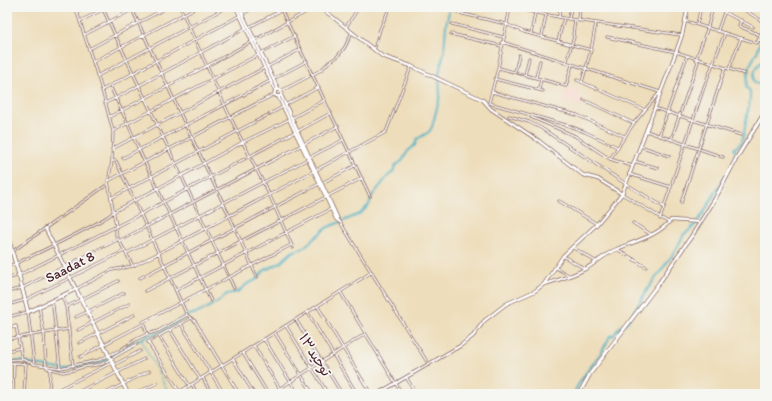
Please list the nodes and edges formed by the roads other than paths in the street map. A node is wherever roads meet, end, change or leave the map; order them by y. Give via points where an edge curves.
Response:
1 (68, 7) edge
2 (108, 7) edge
3 (137, 7) edge
4 (168, 7) edge
5 (180, 7) edge
6 (197, 7) edge
7 (227, 7) edge
8 (236, 7) edge
9 (239, 7) edge
10 (256, 7) edge
11 (280, 7) edge
12 (315, 7) edge
13 (320, 7) edge
14 (359, 7) edge
15 (390, 7) edge
16 (507, 7) edge
17 (510, 7) edge
18 (531, 7) edge
19 (560, 7) edge
20 (571, 7) edge
21 (580, 7) edge
22 (688, 7) edge
23 (701, 7) edge
24 (713, 7) edge
25 (721, 7) edge
26 (725, 7) edge
27 (740, 7) edge
28 (76, 8) edge
29 (103, 8) edge
30 (131, 8) edge
31 (282, 10) junction
32 (454, 10) dead end
33 (530, 12) junction
34 (724, 12) junction
35 (535, 13) junction
36 (184, 14) junction
37 (241, 15) junction
38 (546, 15) junction
39 (559, 17) junction
40 (564, 18) junction
41 (569, 19) junction
42 (575, 20) junction
43 (685, 20) junction
44 (741, 20) junction
45 (80, 21) junction
46 (579, 21) junction
47 (109, 22) junction
48 (138, 22) junction
49 (288, 22) junction
50 (596, 23) junction
51 (765, 23) edge
52 (452, 24) dead end
53 (506, 24) junction
54 (697, 24) junction
55 (765, 26) edge
56 (190, 27) junction
57 (346, 27) junction
58 (708, 27) junction
59 (753, 27) dead end
60 (247, 28) junction
61 (718, 30) junction
62 (352, 32) junction
63 (725, 33) junction
64 (451, 34) dead end
65 (531, 34) junction
66 (84, 35) junction
67 (115, 35) junction
68 (144, 35) junction
69 (682, 35) junction
70 (760, 35) junction
71 (295, 36) junction
72 (542, 36) junction
73 (503, 37) junction
74 (607, 37) dead end
75 (742, 38) junction
76 (196, 40) junction
77 (759, 40) junction
78 (765, 40) edge
79 (254, 41) junction
80 (558, 41) junction
81 (502, 42) junction
82 (571, 45) junction
83 (502, 46) junction
84 (121, 47) junction
85 (150, 48) junction
86 (301, 48) junction
87 (89, 49) junction
88 (374, 50) junction
89 (591, 50) junction
90 (676, 52) junction
91 (201, 53) junction
92 (260, 54) junction
93 (519, 55) dead end
94 (687, 56) junction
95 (529, 58) dead end
96 (696, 59) junction
97 (127, 60) junction
98 (156, 60) junction
99 (307, 61) junction
100 (540, 61) dead end
101 (93, 62) junction
102 (566, 63) junction
103 (712, 64) junction
104 (572, 65) junction
105 (207, 66) junction
106 (411, 66) junction
107 (266, 67) junction
108 (498, 68) junction
109 (725, 68) junction
110 (586, 69) junction
111 (729, 69) junction
112 (515, 72) junction
113 (133, 73) junction
114 (161, 73) junction
115 (313, 74) junction
116 (745, 74) dead end
117 (525, 75) junction
118 (97, 76) junction
119 (536, 78) junction
120 (213, 79) junction
121 (495, 79) junction
122 (541, 79) junction
123 (272, 80) junction
124 (577, 80) dead end
125 (582, 82) junction
126 (138, 85) junction
127 (110, 86) junction
128 (167, 86) junction
129 (319, 87) junction
130 (102, 90) junction
131 (276, 90) junction
132 (539, 90) junction
133 (281, 91) junction
134 (543, 91) dead end
135 (219, 92) junction
136 (492, 92) junction
137 (660, 92) junction
138 (275, 94) junction
139 (279, 96) junction
140 (116, 98) junction
141 (145, 98) junction
142 (174, 100) junction
143 (325, 100) junction
144 (584, 100) dead end
145 (105, 103) junction
146 (488, 104) junction
147 (224, 105) junction
148 (284, 106) junction
149 (654, 108) junction
150 (645, 110) junction
151 (122, 111) junction
152 (151, 112) junction
153 (180, 112) junction
154 (667, 112) junction
155 (765, 112) edge
156 (332, 113) junction
157 (509, 116) dead end
158 (532, 116) junction
159 (679, 116) junction
160 (108, 117) junction
161 (230, 117) junction
162 (291, 119) junction
163 (693, 120) junction
164 (529, 122) junction
165 (634, 123) junction
166 (128, 124) junction
167 (157, 124) junction
168 (706, 125) junction
169 (186, 126) junction
170 (338, 126) junction
171 (237, 130) junction
172 (113, 131) junction
173 (646, 131) junction
174 (297, 132) junction
175 (741, 135) dead end
176 (625, 136) junction
177 (660, 136) junction
178 (134, 137) junction
179 (191, 137) junction
180 (163, 138) junction
181 (344, 140) junction
182 (671, 140) junction
183 (243, 142) junction
184 (685, 144) junction
185 (303, 145) junction
186 (640, 146) junction
187 (112, 148) junction
188 (617, 148) junction
189 (699, 148) junction
190 (139, 150) junction
191 (168, 150) junction
192 (198, 151) junction
193 (349, 152) junction
194 (250, 156) junction
195 (669, 156) dead end
196 (723, 157) dead end
197 (123, 158) dead end
198 (309, 158) junction
199 (610, 159) junction
200 (112, 161) junction
201 (634, 161) junction
202 (145, 162) junction
203 (175, 163) junction
204 (204, 163) junction
205 (356, 165) junction
206 (632, 166) junction
207 (658, 168) dead end
208 (256, 170) junction
209 (315, 171) junction
210 (629, 174) junction
211 (122, 175) junction
212 (152, 176) junction
213 (181, 176) junction
214 (211, 177) junction
215 (362, 178) junction
216 (262, 182) junction
217 (108, 183) junction
218 (321, 184) junction
219 (626, 184) junction
220 (671, 187) junction
221 (128, 188) junction
222 (157, 188) junction
223 (188, 189) junction
224 (217, 190) junction
225 (269, 194) junction
226 (622, 194) junction
227 (370, 196) dead end
228 (327, 197) junction
229 (111, 198) junction
230 (134, 200) junction
231 (559, 201) dead end
232 (164, 202) junction
233 (193, 202) junction
234 (681, 202) dead end
235 (223, 203) junction
236 (664, 207) junction
237 (274, 208) junction
238 (331, 209) junction
239 (113, 212) junction
240 (141, 214) junction
241 (170, 215) junction
242 (199, 215) junction
243 (229, 215) junction
244 (660, 219) junction
245 (280, 220) junction
246 (339, 221) junction
247 (700, 222) junction
248 (633, 223) dead end
249 (669, 223) junction
250 (597, 224) junction
251 (116, 226) junction
252 (146, 227) junction
253 (176, 227) junction
254 (205, 227) junction
255 (45, 228) junction
256 (235, 229) junction
257 (285, 232) junction
258 (652, 235) junction
259 (7, 237) edge
260 (152, 239) junction
261 (118, 240) junction
262 (182, 240) junction
263 (212, 241) junction
264 (241, 241) junction
265 (53, 245) junction
266 (291, 245) junction
267 (572, 247) junction
268 (292, 248) dead end
269 (617, 249) junction
270 (124, 251) junction
271 (12, 252) junction
272 (7, 253) edge
273 (126, 253) junction
274 (159, 253) junction
275 (188, 253) junction
276 (218, 253) junction
277 (246, 253) junction
278 (58, 255) junction
279 (563, 256) junction
280 (595, 261) dead end
281 (15, 264) junction
282 (194, 265) junction
283 (223, 265) junction
284 (252, 265) junction
285 (7, 266) edge
286 (133, 266) junction
287 (164, 266) junction
288 (64, 267) junction
289 (554, 267) junction
290 (646, 267) dead end
291 (585, 270) junction
292 (372, 272) junction
293 (19, 275) junction
294 (229, 276) junction
295 (570, 276) junction
296 (170, 277) junction
297 (200, 277) junction
298 (257, 277) dead end
299 (70, 278) junction
300 (140, 278) dead end
301 (7, 279) edge
302 (118, 281) dead end
303 (544, 284) junction
304 (22, 288) junction
305 (234, 288) dead end
306 (76, 289) junction
307 (206, 289) junction
308 (176, 290) junction
309 (145, 291) dead end
310 (7, 292) edge
311 (340, 292) junction
312 (124, 293) dead end
313 (62, 296) junction
314 (25, 300) junction
315 (81, 300) junction
316 (50, 301) junction
317 (182, 301) junction
318 (211, 301) dead end
319 (128, 304) dead end
320 (7, 305) edge
321 (318, 306) junction
322 (39, 307) junction
323 (66, 307) junction
324 (28, 312) junction
325 (88, 312) junction
326 (308, 313) junction
327 (134, 315) dead end
328 (188, 315) junction
329 (7, 317) edge
330 (76, 317) dead end
331 (191, 318) junction
332 (296, 320) junction
333 (93, 323) junction
334 (143, 324) junction
335 (181, 324) junction
336 (286, 326) junction
337 (7, 329) edge
338 (69, 329) junction
339 (78, 330) dead end
340 (170, 330) junction
341 (56, 331) junction
342 (275, 333) junction
343 (44, 334) junction
344 (98, 334) junction
345 (147, 334) junction
346 (365, 334) junction
347 (30, 335) junction
348 (159, 336) junction
349 (18, 337) junction
350 (7, 339) edge
351 (264, 339) junction
352 (79, 343) dead end
353 (137, 344) dead end
354 (103, 345) junction
355 (254, 346) junction
356 (20, 348) junction
357 (343, 348) junction
358 (7, 351) edge
359 (140, 351) dead end
360 (242, 353) junction
361 (333, 355) junction
362 (80, 356) dead end
363 (22, 359) junction
364 (144, 359) dead end
365 (233, 359) junction
366 (7, 360) edge
367 (111, 360) junction
368 (322, 361) junction
369 (7, 363) edge
370 (14, 363) junction
371 (34, 364) junction
372 (429, 365) junction
373 (73, 366) junction
374 (222, 366) junction
375 (46, 367) junction
376 (60, 368) junction
377 (312, 368) junction
378 (50, 370) junction
379 (149, 371) dead end
380 (118, 373) junction
381 (211, 373) junction
382 (301, 375) junction
383 (406, 377) junction
384 (203, 378) junction
385 (200, 379) junction
386 (291, 382) junction
387 (157, 383) dead end
388 (395, 383) junction
389 (123, 384) junction
390 (192, 384) junction
391 (190, 386) junction
392 (280, 389) junction
393 (384, 390) junction
394 (180, 391) junction
395 (13, 394) edge
396 (24, 394) edge
397 (49, 394) edge
398 (74, 394) edge
399 (104, 394) edge
400 (128, 394) edge
401 (134, 394) edge
402 (176, 394) edge
403 (183, 394) edge
404 (197, 394) edge
405 (211, 394) edge
406 (224, 394) edge
407 (239, 394) edge
408 (254, 394) edge
409 (270, 394) edge
410 (283, 394) edge
411 (298, 394) edge
412 (313, 394) edge
413 (328, 394) edge
414 (342, 394) edge
415 (357, 394) edge
416 (371, 394) edge
417 (377, 394) edge
418 (386, 394) edge
419 (402, 394) edge
420 (416, 394) edge
421 (579, 394) edge

1 - 28 street
2 - 29 street
3 - 30 street
4 - 48 street
5 - 36 street
6 - 36 street
7 - 56 street
8 - 37 street
9 - 37 street
10 - 37 street
11 - 31 street
12 - 49 street
13 - 57 street
14 - 57 street
15 - 88 street
16 - 17 street
17 - 33 street
17 - 53 street
18 - 33 street
19 - 39 street
20 - 41 street
21 - 46 street
22 - 43 street
23 - 54 street
24 - 58 street
25 - 26 street
26 - 34 street
27 - 51 street
28 - 45 street
29 - 45 street
29 - 47 street
30 - 47 street
30 - 48 street
31 - 49 street
31 - 60 street
32 - 53 street
33 - 35 street
34 - 44 street
34 - 61 street
35 - 38 street
35 - 65 street
36 - 56 street
36 - 68 street
37 - 60 street
37 - 76 street
38 - 39 street
38 - 72 street
39 - 40 street
40 - 41 street
40 - 80 street
41 - 42 street
42 - 46 street
42 - 82 street
43 - 54 street
43 - 69 street
44 - 59 street
44 - 70 street via 738,26
45 - 66 street
46 - 50 street
47 - 66 street
47 - 67 street
48 - 67 street
48 - 68 street
49 - 71 street
49 - 79 street
50 - 69 street
50 - 89 street
52 - 73 street
53 - 65 street
53 - 73 street
54 - 58 street
55 - 70 street
56 - 76 street
56 - 85 street
57 - 62 street
58 - 61 street
58 - 96 street
60 - 79 street
60 - 91 street
61 - 63 street
62 - 88 street
62 - 115 street via 339,55
63 - 75 street
63 - 103 street
64 - 83 street
65 - 72 street
66 - 87 street
67 - 84 street
67 - 87 street
68 - 84 street
68 - 85 street
69 - 90 street
70 - 77 street
71 - 86 street
71 - 92 street
72 - 80 street
73 - 81 street
74 - 90 street
75 - 77 street via 757,44
75 - 111 street
76 - 91 street
76 - 98 street
77 - 78 street
79 - 92 street
79 - 105 street
80 - 82 street
81 - 83 street
81 - 102 street
82 - 89 street
82 - 102 street
83 - 108 street
84 - 97 street
84 - 101 street
85 - 97 street
85 - 98 street
86 - 99 street
86 - 107 street
87 - 101 street
88 - 106 street via 382,56
89 - 110 street
90 - 94 street
90 - 137 street
91 - 105 street
91 - 114 street
92 - 107 street
92 - 120 street
93 - 112 street
94 - 96 street
94 - 154 street
95 - 117 street
96 - 103 street
96 - 159 street via 698,62
97 - 113 street
97 - 118 street
98 - 113 street
98 - 114 street
99 - 115 street
99 - 123 street
100 - 119 street
101 - 118 street
102 - 104 street
103 - 109 street
103 - 163 street
104 - 110 street
104 - 122 street via 566,86
105 - 120 street
105 - 128 street
106 - 146 street
106 - 193 street via 386,132
107 - 123 street
107 - 135 street
108 - 112 street
108 - 121 street
109 - 111 street
109 - 168 street
110 - 125 street
110 - 137 street
111 - 116 street
112 - 117 street
113 - 126 street
113 - 127 street
114 - 126 street
114 - 128 street
115 - 129 street
115 - 133 street
117 - 119 street
118 - 130 street
119 - 122 street
120 - 135 street
120 - 142 street
121 - 132 street
121 - 136 street
122 - 132 street
123 - 131 street
123 - 147 street
124 - 125 street
125 - 150 street
126 - 140 street
126 - 141 street
127 - 130 street
127 - 140 street
128 - 141 street
128 - 142 street
129 - 143 street
129 - 148 street
130 - 145 street
131 - 133 street
131 - 138 street
132 - 134 street
133 - 139 street
135 - 147 street
135 - 153 street
136 - 146 street
136 - 176 street via 577,115
137 - 149 street
137 - 150 street
138 - 139 street
138 - 161 street
139 - 148 street
140 - 145 street
140 - 151 street
141 - 151 street
141 - 152 street
142 - 152 street
142 - 153 street
143 - 156 street
143 - 162 street
144 - 165 street
145 - 160 street
146 - 158 street
146 - 226 street via 491,109 539,141 582,175 598,180
147 - 161 street
147 - 169 street
148 - 162 street
148 - 171 street
149 - 154 street
149 - 173 street
150 - 165 street
151 - 160 street
151 - 166 street
152 - 166 street
152 - 167 street
153 - 167 street
153 - 169 street
154 - 159 street
154 - 177 street
155 - 247 main road
156 - 170 street
156 - 174 street
157 - 164 street
158 - 164 street
158 - 188 street via 586,132
158 - 199 street via 575,136
159 - 163 street
159 - 182 street
160 - 172 street
161 - 171 street
161 - 179 street
162 - 174 street
162 - 183 street
163 - 168 street
163 - 184 street
164 - 219 street
165 - 176 street
166 - 172 street
166 - 178 street
167 - 178 street
167 - 180 street
168 - 175 street
168 - 189 street
169 - 179 street
169 - 180 street
170 - 181 street
170 - 185 street
171 - 183 street
171 - 192 street
172 - 187 street
173 - 177 street
173 - 186 street
174 - 185 street
174 - 194 street
176 - 188 street
177 - 182 street
178 - 187 street
178 - 190 street
179 - 191 street
179 - 192 street
180 - 190 street
180 - 191 street
181 - 193 street
181 - 198 street
182 - 184 street
183 - 194 street
183 - 204 street
184 - 189 street
184 - 220 street
185 - 198 street
185 - 208 street
186 - 195 street
186 - 201 street
187 - 200 street
188 - 199 street
189 - 196 street
189 - 234 street
190 - 197 street
190 - 202 street
191 - 202 street
191 - 203 street
192 - 203 street
192 - 204 street
193 - 205 street
193 - 209 street
194 - 208 street
194 - 214 street
198 - 209 street
198 - 216 street
199 - 206 street
200 - 211 street via 116,161
200 - 217 street
201 - 206 street
201 - 207 street
202 - 211 street
202 - 212 street
203 - 212 street
203 - 213 street
204 - 213 street
204 - 214 street
205 - 215 street
205 - 218 street
206 - 210 street
208 - 216 street
208 - 224 street
209 - 218 street
209 - 225 street
210 - 219 street
210 - 220 street
211 - 217 street
211 - 221 street
212 - 221 street
212 - 222 street
213 - 222 street
213 - 223 street
214 - 223 street
214 - 224 street
215 - 227 street
215 - 228 street
216 - 225 street
216 - 235 street
217 - 229 street
217 - 255 street
218 - 228 street
218 - 237 street
219 - 226 street
219 - 236 street
220 - 236 street
221 - 229 street
221 - 230 street
222 - 230 street
222 - 232 street
223 - 232 street
223 - 233 street
224 - 233 street
224 - 235 street
225 - 237 street
225 - 243 street
226 - 244 street
226 - 250 street
228 - 238 street
228 - 245 street
228 - 246 street
229 - 239 street
230 - 239 street
230 - 240 street
231 - 250 street
232 - 240 street
232 - 241 street
233 - 241 street
233 - 242 street
235 - 242 street
235 - 243 street
236 - 244 street
237 - 245 street
237 - 256 street
238 - 246 street
238 - 257 street
239 - 251 street
239 - 265 street via 112,215
240 - 251 street
240 - 252 street
241 - 252 street
241 - 253 street
242 - 253 street
242 - 254 street
243 - 254 street
243 - 256 street
244 - 249 street
245 - 257 street
245 - 264 street
246 - 292 street
247 - 249 street via 671,220
247 - 421 main road via 590,374
248 - 258 street
249 - 258 street
250 - 267 street
251 - 261 street
251 - 278 street
252 - 260 street
252 - 261 street
253 - 260 street
253 - 262 street
254 - 262 street
254 - 263 street
255 - 265 street
255 - 271 street
256 - 263 street
256 - 264 street
257 - 266 street
257 - 277 street
258 - 269 street
259 - 271 main road
260 - 273 street
260 - 274 street
261 - 270 street
261 - 288 street
262 - 274 street
262 - 275 street
263 - 275 street
263 - 276 street
264 - 276 street
264 - 277 street
265 - 278 street
265 - 281 street
266 - 268 street
266 - 284 street
267 - 279 street
267 - 280 street
269 - 290 street
269 - 291 street
270 - 273 street
270 - 299 street, Saadat 8
271 - 272 street
271 - 281 main road
273 - 286 street
274 - 286 street
274 - 287 street
275 - 282 street
275 - 287 street
276 - 282 street
276 - 283 street
277 - 283 street
277 - 284 street
278 - 288 street
278 - 293 street
279 - 289 street
279 - 291 street
281 - 285 street
281 - 293 main road
282 - 296 street
282 - 297 street
283 - 294 street
283 - 297 street
284 - 294 street
284 - 298 street
286 - 306 street via 112,270
287 - 296 street
287 - 300 street
288 - 299 street
288 - 304 street
289 - 295 street
289 - 303 street
291 - 295 street
292 - 311 street
292 - 372 street
293 - 301 street
293 - 304 main road
294 - 305 street
294 - 307 street
295 - 303 street
296 - 308 street
296 - 309 street
297 - 307 street
297 - 308 street
299 - 306 street
299 - 314 street, Saadat 8
302 - 315 street
303 - 372 street via 535,291 506,304 484,321 473,336
304 - 310 street
304 - 314 main road
306 - 313 main road
306 - 315 main road
307 - 317 street
307 - 318 street
308 - 317 street
311 - 321 street
311 - 346 street
312 - 325 street
313 - 316 main road
313 - 323 street
314 - 320 street, Saadat 8
314 - 324 main road
315 - 323 street
315 - 325 main road
316 - 322 main road
316 - 341 street
317 - 328 street
317 - 334 street
319 - 333 street
321 - 326 street
321 - 357 street
322 - 324 main road
322 - 343 street
323 - 338 street
324 - 329 street
324 - 347 street
325 - 330 street
325 - 333 main road
326 - 332 street
326 - 361 street
327 - 344 street
328 - 331 street
328 - 345 street
331 - 335 street
331 - 374 street
332 - 336 street
332 - 368 street
333 - 339 street
333 - 344 main road
334 - 345 street
334 - 354 street
335 - 340 street
335 - 381 street
336 - 342 street
336 - 377 street, توحید۱۳
337 - 349 street via 16,326
338 - 341 street
338 - 373 street
340 - 348 street
340 - 385 street
341 - 343 street
341 - 376 street
342 - 351 street
342 - 382 street
343 - 347 street
343 - 375 street
344 - 352 street
344 - 354 main road
345 - 367 street
346 - 357 street
346 - 388 street
347 - 349 street
347 - 371 street
348 - 391 street
348 - 394 street via 148,342
349 - 350 street
349 - 356 street
351 - 355 street
351 - 386 street
353 - 367 street
354 - 362 street
354 - 367 main road
355 - 360 street
355 - 392 street
356 - 358 street
356 - 363 street
357 - 361 street
357 - 416 street
359 - 367 street
360 - 365 street
360 - 409 street
361 - 368 street
361 - 415 street
363 - 366 street
363 - 371 street
364 - 380 street
365 - 374 street
365 - 408 street
367 - 373 street
367 - 378 street via 63,372
367 - 380 main road
367 - 397 street
368 - 377 street
368 - 414 street
369 - 370 street
370 - 395 street
370 - 396 street via 26,364
371 - 375 street
372 - 383 street
373 - 376 street
374 - 381 street
374 - 407 street
375 - 376 street
375 - 378 street
377 - 382 street
377 - 413 street, توحید۱۳
378 - 397 street
379 - 389 street
380 - 389 main road
380 - 398 street
381 - 384 street
381 - 406 street
382 - 386 street
382 - 412 street
383 - 388 street
383 - 420 street
384 - 385 street
384 - 405 street
385 - 390 street
386 - 392 street
386 - 411 street
387 - 401 street
388 - 393 street
388 - 419 street
389 - 399 street
389 - 400 main road
390 - 391 street
390 - 404 street
391 - 394 street
392 - 409 street
392 - 410 street
393 - 417 street
393 - 418 street
394 - 402 street
394 - 403 street

